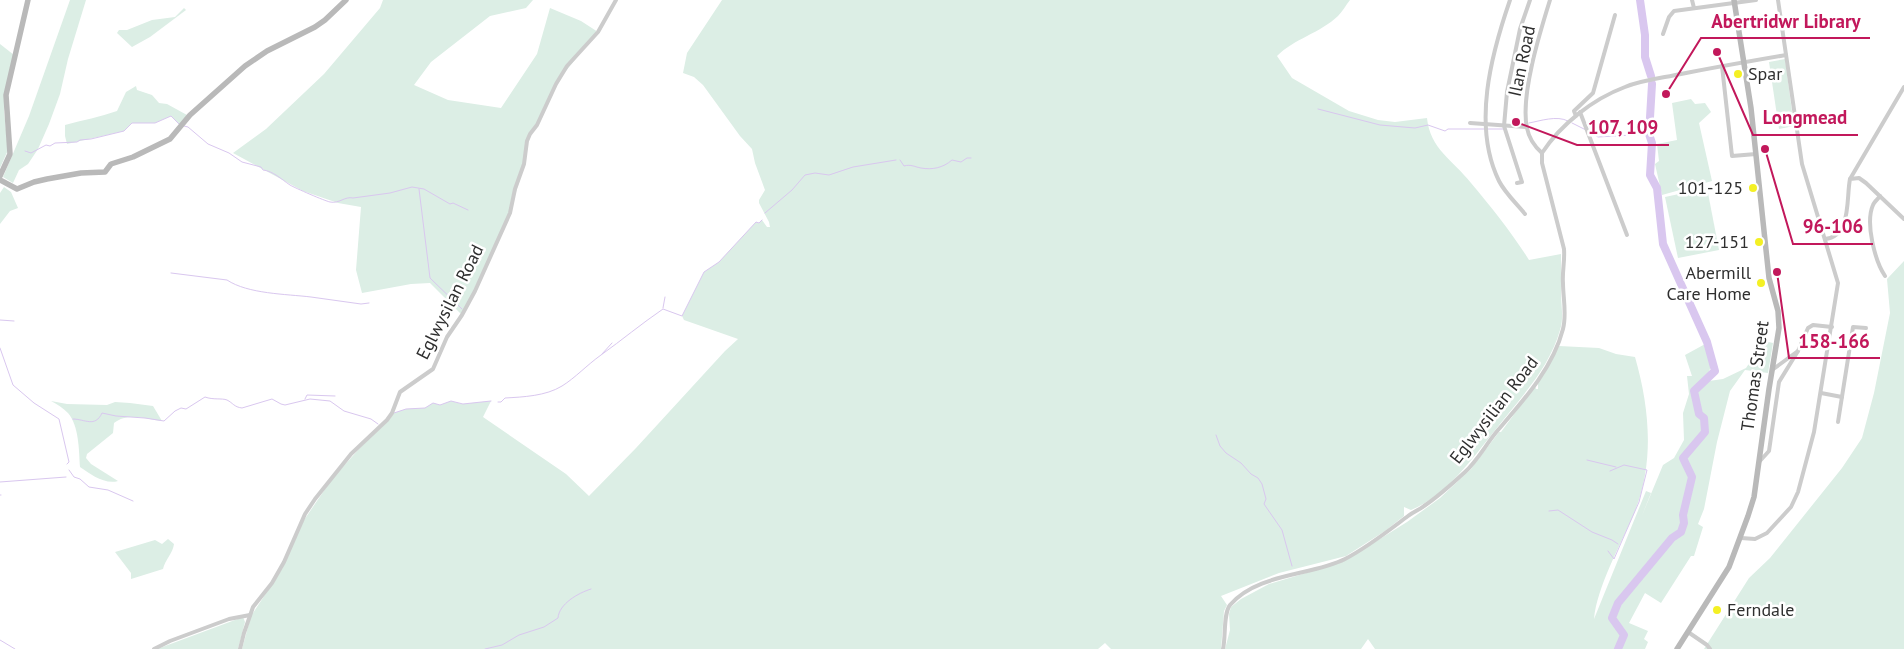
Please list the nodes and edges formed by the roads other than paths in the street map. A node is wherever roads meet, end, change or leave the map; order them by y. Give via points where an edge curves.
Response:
1 (28, 0) edge
2 (346, 0) edge
3 (616, 0) edge
4 (1510, 0) edge
5 (1530, 0) edge
6 (1550, 0) edge
7 (1692, 0) edge
8 (1756, 0) edge
9 (1778, 0) edge
10 (1734, 2) edge
11 (1694, 8) junction
12 (1615, 15) dead end
13 (1664, 34) dead end
14 (1786, 55) junction
15 (1745, 62) junction
16 (1722, 66) junction
17 (1904, 87) edge
18 (1580, 112) junction
19 (1576, 116) junction
20 (1470, 123) dead end
21 (1484, 124) junction
22 (1504, 126) junction
23 (1526, 128) junction
24 (1542, 153) junction
25 (1756, 154) junction
26 (0, 176) edge
27 (1850, 179) junction
28 (0, 180) edge
29 (1518, 183) dead end
30 (1880, 196) junction
31 (1525, 214) dead end
32 (1904, 218) edge
33 (1626, 235) dead end
34 (1825, 240) junction
35 (1885, 276) dead end
36 (1832, 327) junction
37 (1866, 328) dead end
38 (1798, 351) junction
39 (1772, 371) junction
40 (1821, 393) junction
41 (1842, 397) junction
42 (1838, 422) dead end
43 (1759, 462) junction
44 (1741, 538) junction
45 (250, 615) junction
46 (1688, 632) junction
47 (154, 649) edge
48 (240, 649) edge
49 (1223, 649) edge
50 (1677, 649) edge
51 (1710, 649) edge

1 - 26 main road via 6,94 10,154
2 - 28 main road via 315,27 245,66 190,114 170,139 147,151 111,164 105,172 47,179 17,189
3 - 45 street, Eglwysilan Road via 598,32 556,84 530,134 510,212 475,291 447,337 433,369 400,392 387,420 351,454 320,493 305,514 284,562
4 - 21 street via 1500,29
5 - 22 street via 1506,92
6 - 23 street, Ilan Road via 1537,42 1526,101
7 - 11 street
8 - 10 street
9 - 14 street
10 - 11 street
10 - 15 main road, Thomas Street
11 - 13 street via 1668,16
12 - 19 street via 1593,93 1574,112
14 - 15 street
14 - 34 street via 1802,164
15 - 16 street
15 - 25 main road, Thomas Street
16 - 18 street via 1626,86
16 - 25 street via 1732,156
17 - 27 street
18 - 19 street
18 - 33 street
19 - 24 street
20 - 21 street
21 - 22 street
21 - 31 street via 1499,181
22 - 23 street
22 - 29 street via 1522,182
23 - 24 street, Ilan Road via 1532,144
24 - 49 street, Eglwysilian Road via 1565,260 1563,328 1550,360 1522,402 1474,462 1431,501 1346,558 1284,576 1243,594 1229,606
25 - 39 main road, Thomas Street via 1769,278 1779,319
27 - 30 street via 1859,178
27 - 34 street via 1848,208 1841,230
30 - 32 street
30 - 35 street via 1873,204 1870,224 1876,258
34 - 36 street via 1838,283
36 - 38 street via 1813,325 1808,328
36 - 40 street
37 - 41 street via 1853,327
38 - 39 street
38 - 43 street via 1779,382 1769,451
39 - 43 main road, Thomas Street
40 - 41 street
40 - 44 street via 1812,444 1791,507 1767,533 1755,539
41 - 42 street
43 - 44 main road, Thomas Street via 1754,497
44 - 46 main road, Thomas Street via 1729,567
45 - 47 street via 229,619
45 - 48 street, Eglwysilan Road
46 - 50 main road, Thomas Street
46 - 51 street

